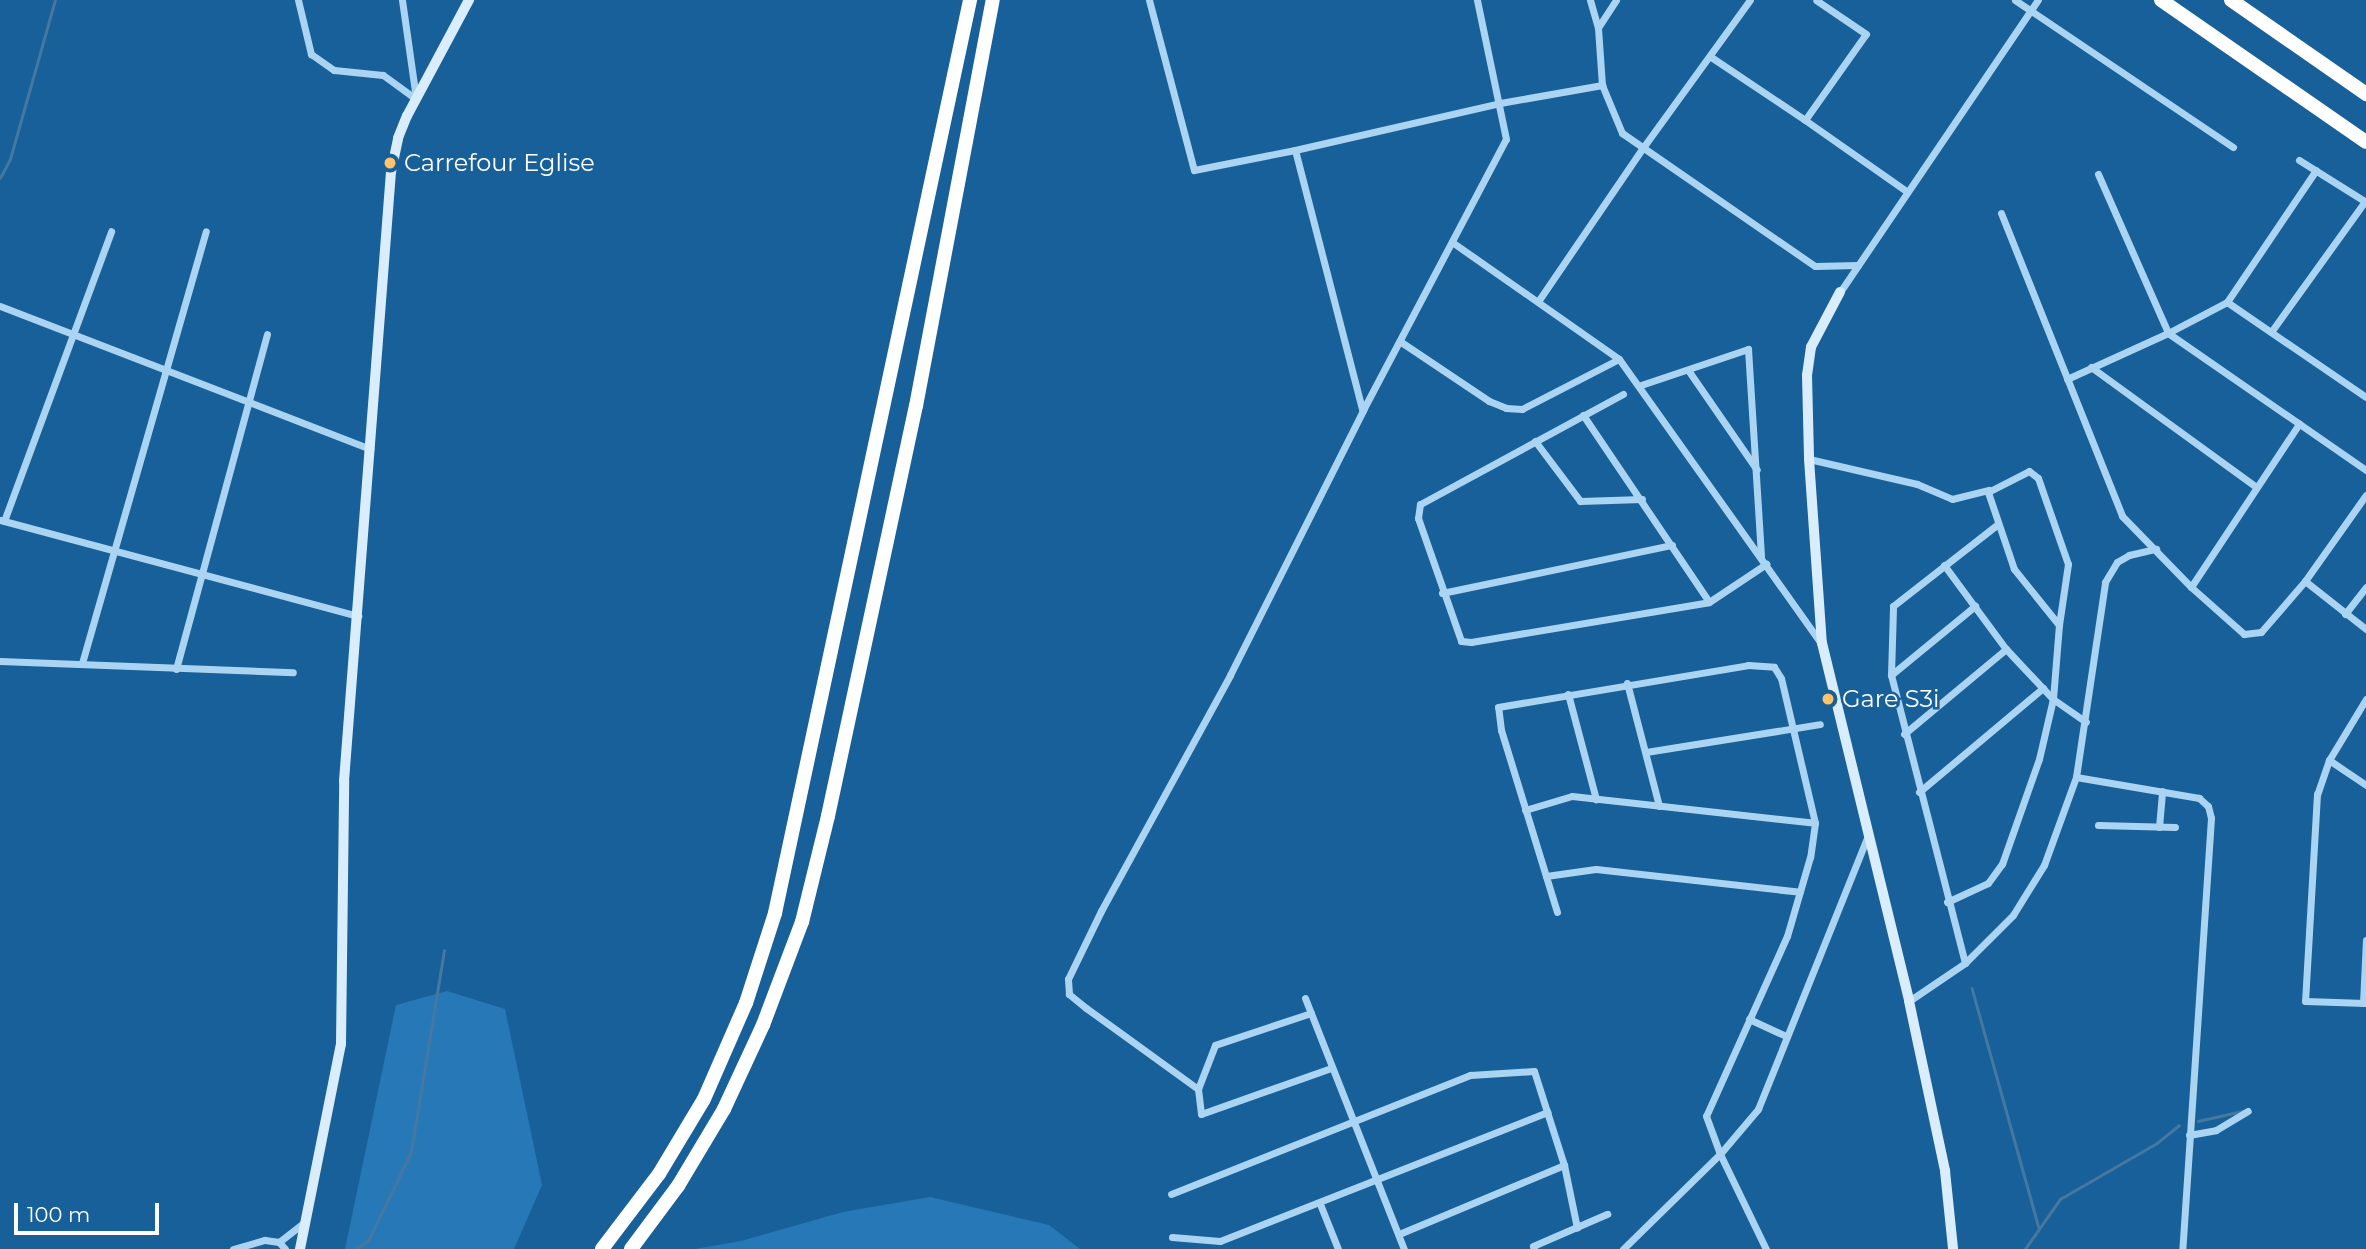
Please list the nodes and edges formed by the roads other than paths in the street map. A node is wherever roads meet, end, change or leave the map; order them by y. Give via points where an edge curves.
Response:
1 (298, 0) edge
2 (402, 0) edge
3 (469, 0) edge
4 (970, 0) edge
5 (993, 0) edge
6 (1149, 0) edge
7 (1477, 0) edge
8 (1590, 0) edge
9 (1616, 0) edge
10 (1750, 0) edge
11 (1816, 0) edge
12 (2015, 0) edge
13 (2038, 0) edge
14 (2161, 0) edge
15 (2231, 0) edge
16 (2029, 11) junction
17 (1598, 28) junction
18 (1711, 57) junction
19 (1602, 85) junction
20 (2366, 94) edge
21 (416, 99) junction
22 (1500, 103) junction
23 (1805, 120) junction
24 (2366, 142) edge
25 (2234, 147) dead end
26 (1642, 149) junction
27 (1294, 150) junction
28 (2300, 160) dead end
29 (2316, 170) junction
30 (2098, 174) dead end
31 (1906, 191) junction
32 (2366, 202) edge
33 (2001, 212) dead end
34 (111, 231) dead end
35 (205, 231) dead end
36 (1452, 242) junction
37 (1858, 265) junction
38 (1840, 292) joint
39 (1539, 300) junction
40 (2227, 302) junction
41 (0, 306) edge
42 (2271, 331) junction
43 (2168, 333) junction
44 (72, 334) junction
45 (267, 334) dead end
46 (1401, 342) junction
47 (1619, 359) junction
48 (2091, 367) junction
49 (164, 369) junction
50 (1688, 369) junction
51 (2067, 379) junction
52 (1641, 386) junction
53 (1623, 394) dead end
54 (2366, 397) edge
55 (250, 403) junction
56 (1363, 410) junction
57 (1583, 415) junction
58 (2300, 424) junction
59 (1535, 441) junction
60 (370, 449) junction
61 (1809, 459) junction
62 (1758, 470) junction
63 (2366, 470) edge
64 (2256, 487) junction
65 (1989, 490) junction
66 (2366, 495) edge
67 (1642, 499) junction
68 (2, 521) edge
69 (1998, 524) junction
70 (1672, 545) junction
71 (2156, 549) junction
72 (114, 551) junction
73 (1764, 561) junction
74 (1944, 565) junction
75 (204, 575) junction
76 (2305, 581) junction
77 (2191, 587) junction
78 (2366, 587) edge
79 (1442, 593) junction
80 (1709, 602) junction
81 (1975, 606) junction
82 (2345, 614) junction
83 (358, 616) junction
84 (2059, 625) junction
85 (2366, 629) edge
86 (1822, 643) junction
87 (2006, 649) junction
88 (0, 661) edge
89 (82, 663) junction
90 (176, 669) junction
91 (293, 672) dead end
92 (1891, 675) junction
93 (1627, 683) junction
94 (2043, 688) junction
95 (1568, 694) junction
96 (2053, 699) junction
97 (2366, 699) edge
98 (2086, 722) junction
99 (1820, 724) dead end
100 (1793, 729) junction
101 (1904, 734) junction
102 (1646, 752) junction
103 (2329, 760) junction
104 (2076, 777) junction
105 (2366, 785) edge
106 (2162, 791) junction
107 (1919, 792) junction
108 (1596, 799) junction
109 (1659, 806) junction
110 (1525, 810) junction
111 (1815, 822) junction
112 (2098, 825) dead end
113 (2159, 827) junction
114 (2175, 827) dead end
115 (1870, 831) junction
116 (1546, 876) junction
117 (1800, 892) junction
118 (1947, 902) junction
119 (1557, 912) dead end
120 (2366, 940) edge
121 (1965, 963) junction
122 (1305, 998) dead end
123 (1909, 1001) junction
124 (2365, 1003) edge
125 (1311, 1013) junction
126 (1749, 1019) junction
127 (1786, 1036) junction
128 (1331, 1068) junction
129 (1198, 1090) junction
130 (2248, 1111) dead end
131 (1548, 1112) junction
132 (1353, 1122) junction
133 (2189, 1135) junction
134 (1720, 1154) junction
135 (1564, 1165) junction
136 (1378, 1178) junction
137 (1171, 1194) dead end
138 (1320, 1204) junction
139 (1606, 1214) dead end
140 (306, 1220) junction
141 (1577, 1228) junction
142 (1399, 1234) junction
143 (1172, 1237) dead end
144 (282, 1246) edge
145 (233, 1249) edge
146 (300, 1249) edge
147 (602, 1249) edge
148 (631, 1249) edge
149 (1338, 1249) edge
150 (1404, 1249) edge
151 (1534, 1249) edge
152 (1623, 1249) edge
153 (1766, 1249) edge
154 (1953, 1249) edge
155 (2182, 1249) edge

1 - 21 street via 311,54 334,70 383,75
2 - 21 street
3 - 21 street
4 - 147 highway via 775,913 746,1003 704,1099 659,1174
5 - 148 highway via 916,406 802,922 764,1025 724,1109 678,1186
6 - 27 street via 1194,170
7 - 22 street
8 - 17 street
9 - 17 street
10 - 18 street
11 - 23 street via 1866,34
12 - 16 street
13 - 16 street
14 - 24 highway
15 - 20 highway
16 - 25 street
16 - 31 street
17 - 19 street
18 - 23 street
18 - 26 street
19 - 22 street
19 - 26 street via 1622,132
21 - 60 street via 398,138 391,172
22 - 27 street
22 - 36 street via 1506,139
23 - 31 street
26 - 37 street via 1815,266
26 - 39 street
27 - 56 street
28 - 29 street
29 - 32 street
29 - 40 street
30 - 43 street
31 - 37 street
32 - 42 street
33 - 51 street
34 - 44 street
35 - 49 street
36 - 39 street
36 - 46 street
37 - 38 street
38 - 61 street via 1811,347
39 - 47 street
40 - 42 street
40 - 43 street
41 - 44 street
42 - 54 street
43 - 48 street
43 - 58 street
44 - 49 street
44 - 68 street
45 - 55 street
46 - 47 street via 1506,408 1522,409
46 - 56 street
47 - 52 street
48 - 51 street
48 - 64 street
49 - 55 street
49 - 72 street
50 - 52 street
50 - 62 street
50 - 62 street via 1748,349
51 - 71 street via 2122,516
52 - 73 street
53 - 57 street
55 - 60 street
55 - 75 street
56 - 129 street via 1230,675 1068,979 1069,994
57 - 59 street
57 - 67 street
58 - 63 street
58 - 64 street
59 - 67 street via 1580,501
59 - 79 street via 1420,504 1418,518
60 - 83 street
61 - 65 street via 1917,484 1952,499
61 - 86 street
62 - 73 street
64 - 77 street
65 - 69 street
65 - 84 street via 2029,471 2038,478 2068,564
66 - 76 street
67 - 70 street
68 - 72 street
69 - 74 street
69 - 84 street via 2014,569
70 - 79 street
70 - 80 street
71 - 77 street
71 - 98 street via 2117,562 2105,582
72 - 75 street
72 - 89 street
73 - 80 street
73 - 86 street
74 - 81 street
74 - 92 street via 1893,606
75 - 83 street
75 - 90 street
76 - 77 street via 2261,632 2244,634
76 - 82 street
78 - 82 street
79 - 80 street via 1461,641 1471,642
81 - 87 street
81 - 92 street
82 - 85 street
83 - 140 street via 341,852 341,1044
84 - 96 street
86 - 115 street
87 - 94 street
87 - 101 street
88 - 89 street
89 - 90 street
90 - 91 street
92 - 101 street
93 - 95 street
93 - 100 street via 1748,665 1774,667
93 - 102 street
94 - 96 street
94 - 107 street
95 - 108 street
95 - 110 street via 1497,707
96 - 98 street
96 - 118 street via 2039,759 2002,864 1988,883
97 - 103 street
98 - 104 street
99 - 100 street
100 - 102 street
100 - 111 street
101 - 107 street
102 - 109 street
103 - 105 street
103 - 124 street via 2317,794 2305,1001
104 - 106 street
104 - 121 street via 2044,865 2012,915
106 - 113 street
106 - 133 street via 2199,798 2208,806 2211,818
107 - 118 street
108 - 109 street
108 - 110 street via 1572,796
109 - 111 street
110 - 116 street
111 - 117 street
112 - 113 street
113 - 114 street
115 - 123 street
115 - 127 street
116 - 117 street via 1596,869
116 - 119 street
117 - 126 street via 1787,936
118 - 121 street
120 - 124 street
121 - 123 street
122 - 125 street
123 - 154 street via 1945,1171
125 - 128 street
125 - 129 street via 1215,1045
126 - 127 street
126 - 134 street via 1706,1116
127 - 134 street via 1758,1109
128 - 129 street via 1201,1114
128 - 132 street
130 - 133 street via 2216,1130
131 - 132 street via 1534,1071 1470,1075
131 - 135 street
131 - 136 street
132 - 136 street
132 - 137 street
133 - 155 street
134 - 152 street
134 - 153 street
135 - 141 street
135 - 142 street
136 - 138 street
136 - 142 street
138 - 143 street via 1220,1241
138 - 149 street
139 - 141 street
140 - 144 street
140 - 146 street
141 - 151 street
142 - 150 street
144 - 145 street via 265,1240

